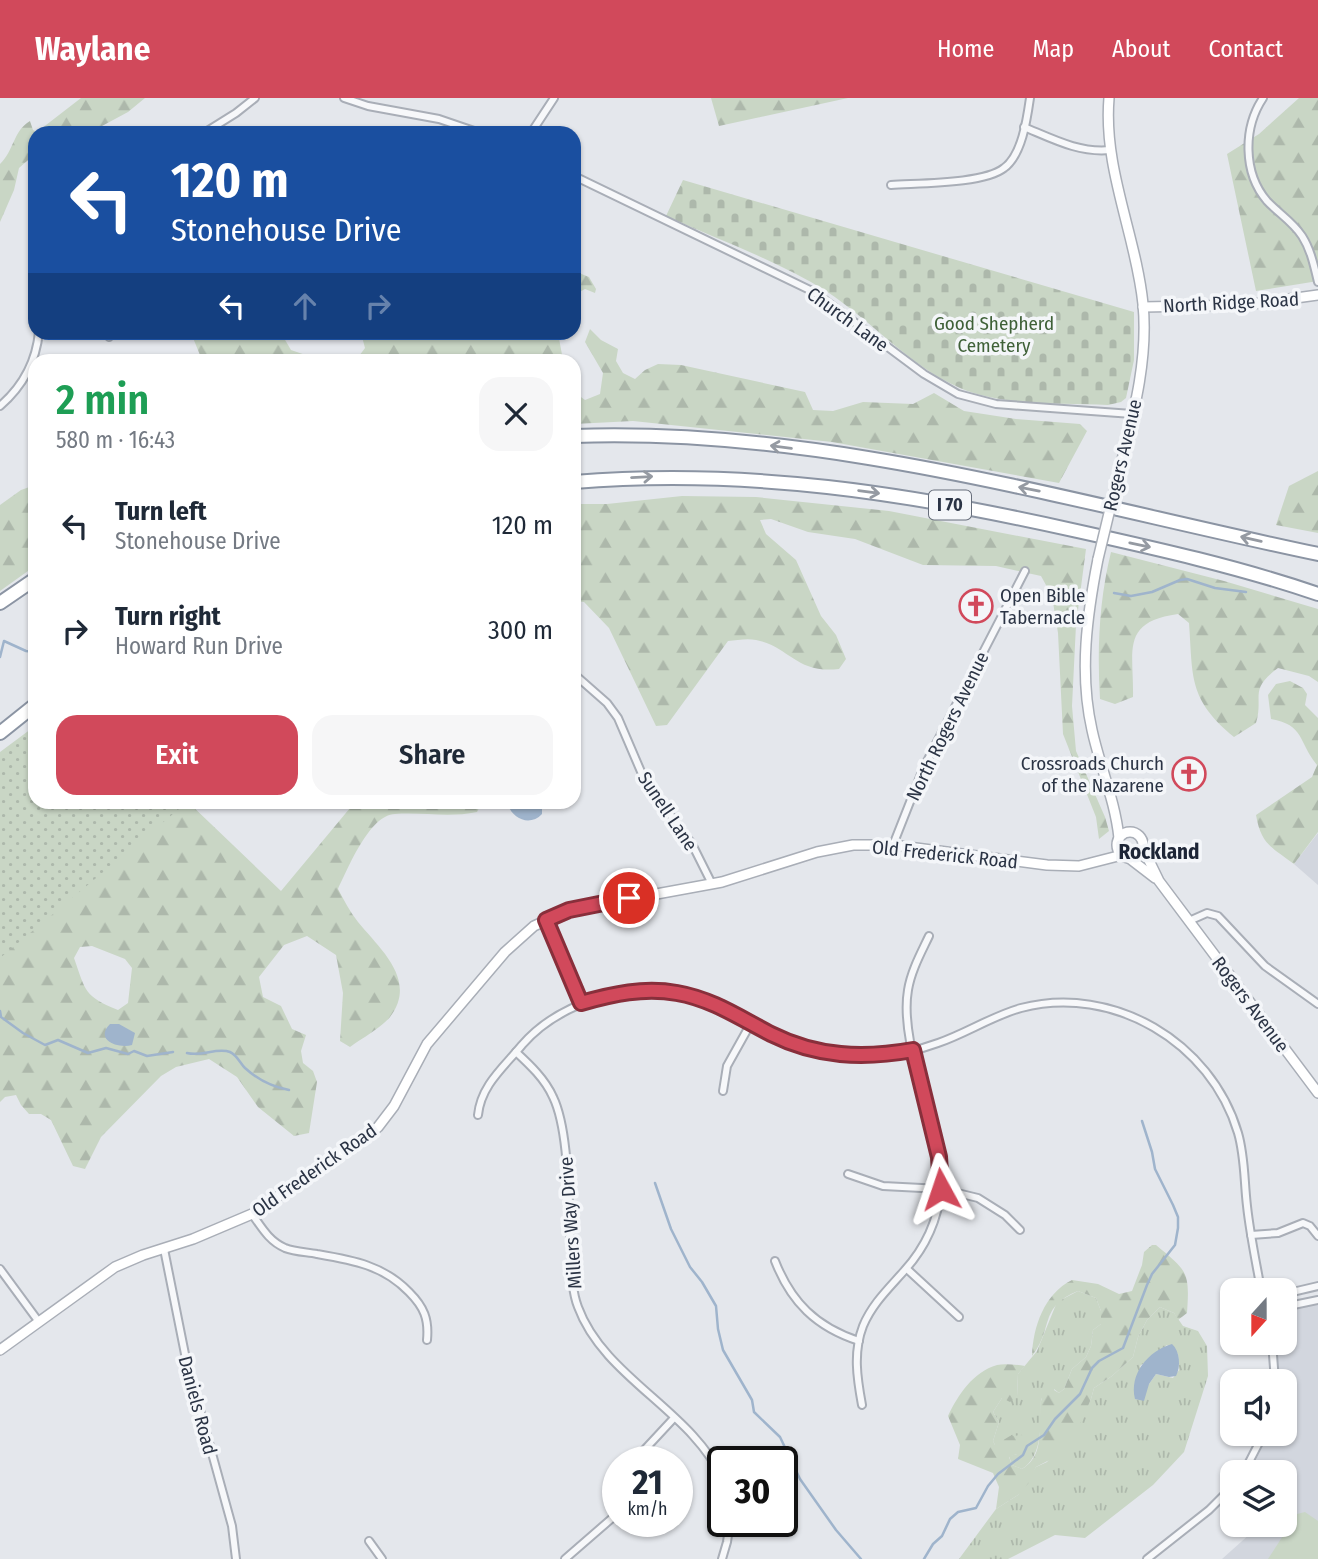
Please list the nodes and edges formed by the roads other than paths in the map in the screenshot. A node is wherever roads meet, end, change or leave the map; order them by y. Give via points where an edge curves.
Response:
1 (255, 98) edge
2 (344, 98) edge
3 (554, 98) edge
4 (1030, 98) edge
5 (1110, 98) edge
6 (1263, 98) edge
7 (215, 126) edge
8 (460, 126) edge
9 (536, 126) edge
10 (1024, 127) junction
11 (1110, 150) junction
12 (581, 179) edge
13 (891, 185) dead end
14 (1318, 282) edge
15 (1318, 295) edge
16 (1143, 306) junction
17 (28, 370) edge
18 (0, 406) edge
19 (1132, 414) junction
20 (581, 436) edge
21 (581, 482) edge
22 (1318, 554) edge
23 (1024, 571) dead end
24 (28, 584) edge
25 (1318, 594) edge
26 (0, 603) edge
27 (581, 680) edge
28 (28, 711) edge
29 (0, 733) edge
30 (1116, 810) junction
31 (1134, 832) junction
32 (1118, 842) junction
33 (894, 845) junction
34 (1143, 848) junction
35 (1125, 857) junction
36 (1098, 861) junction
37 (1158, 881) junction
38 (712, 884) junction
39 (546, 920) junction
40 (1189, 922) junction
41 (929, 936) dead end
42 (581, 1003) junction
43 (1318, 1004) edge
44 (751, 1023) junction
45 (913, 1050) junction
46 (516, 1052) junction
47 (723, 1091) dead end
48 (1318, 1093) edge
49 (478, 1115) dead end
50 (848, 1174) dead end
51 (941, 1189) junction
52 (253, 1214) junction
53 (1020, 1230) dead end
54 (1251, 1235) junction
55 (1318, 1236) edge
56 (164, 1249) junction
57 (775, 1261) dead end
58 (0, 1269) edge
59 (906, 1269) junction
60 (1259, 1278) edge
61 (1318, 1286) edge
62 (1297, 1291) edge
63 (1318, 1300) edge
64 (1297, 1304) edge
65 (959, 1317) dead end
66 (39, 1322) junction
67 (427, 1340) dead end
68 (859, 1340) junction
69 (0, 1350) edge
70 (862, 1405) dead end
71 (674, 1418) junction
72 (646, 1446) edge
73 (707, 1453) edge
74 (1220, 1499) edge
75 (602, 1529) edge
76 (728, 1537) edge
77 (369, 1541) dead end
78 (236, 1559) edge
79 (382, 1559) edge
80 (565, 1559) edge
81 (722, 1559) edge
82 (1147, 1559) edge

1 - 7 street
2 - 8 street
3 - 9 street
4 - 10 street
5 - 11 street, Rogers Avenue
6 - 14 street via 1249,132 1251,171 1267,200 1303,237
10 - 11 street via 1081,149
10 - 13 street via 1011,162 996,173
11 - 16 street, Rogers Avenue
12 - 19 street, Church Lane via 814,292 958,394 1005,405
15 - 16 street, North Ridge Road via 1245,305
16 - 19 street, Rogers Avenue via 1143,353
17 - 18 street
19 - 30 street, Rogers Avenue, bridge via 1087,621 1091,727
22 -> 20 highway, I 70 via 1056,494 833,454 653,435
21 -> 25 highway, I 70 via 702,477 873,492 1158,549
23 - 33 street, North Rogers Avenue via 923,769
24 - 26 highway
27 - 38 street, Sunell Lane via 618,719 645,781 687,836
28 - 29 highway
30 - 31 street, Rogers Avenue
30 - 32 street, Rogers Avenue
31 - 32 street via 1127,832
31 - 34 street via 1142,839
32 - 35 street
32 - 36 street
33 - 36 street, Old Frederick Road via 1047,865
33 - 38 street, Old Frederick Road via 835,848
34 - 35 street via 1138,856
34 - 37 street, Rogers Avenue
35 - 36 street, Old Frederick Road
35 - 37 street, Rogers Avenue
37 - 40 street, Rogers Avenue
38 - 39 street, Old Frederick Road via 591,905
39 - 42 street
39 - 52 street, Old Frederick Road via 505,952 441,1026 378,1127
40 - 43 street via 1207,913 1218,916 1265,966
40 - 48 street, Rogers Avenue
41 - 45 street via 908,989 906,1016
42 - 44 street via 629,992 663,991 705,1000
42 - 46 street via 542,1026
44 - 45 street via 822,1052 877,1056
44 - 47 street via 727,1066
45 - 51 street via 939,1157
45 - 54 street via 998,1016 1055,1003 1092,1005 1142,1021 1192,1055 1225,1100 1242,1151
46 - 49 street via 482,1094
46 - 71 street, Millers Way Drive via 548,1087 561,1124 573,1288 582,1317 597,1342
50 - 51 street via 884,1186
51 - 53 street via 984,1201
51 - 59 street via 931,1230
52 - 56 street, Old Frederick Road
52 - 67 street via 270,1238 284,1247 359,1261 389,1275 411,1293 426,1315
54 - 55 street via 1278,1233 1303,1223
54 - 60 street
56 - 66 street, Old Frederick Road via 115,1267
56 - 78 street, Daniels Road via 186,1359 232,1526
57 - 68 street via 787,1289 806,1311 831,1330
58 - 66 street
59 - 65 street
59 - 68 street via 873,1307
61 - 62 street
63 - 64 street
66 - 69 street, Old Frederick Road
68 - 70 street via 856,1368
71 - 72 street
71 - 73 street, Millers Way Drive
74 - 82 street
75 - 80 street
76 - 81 street
77 - 79 street

